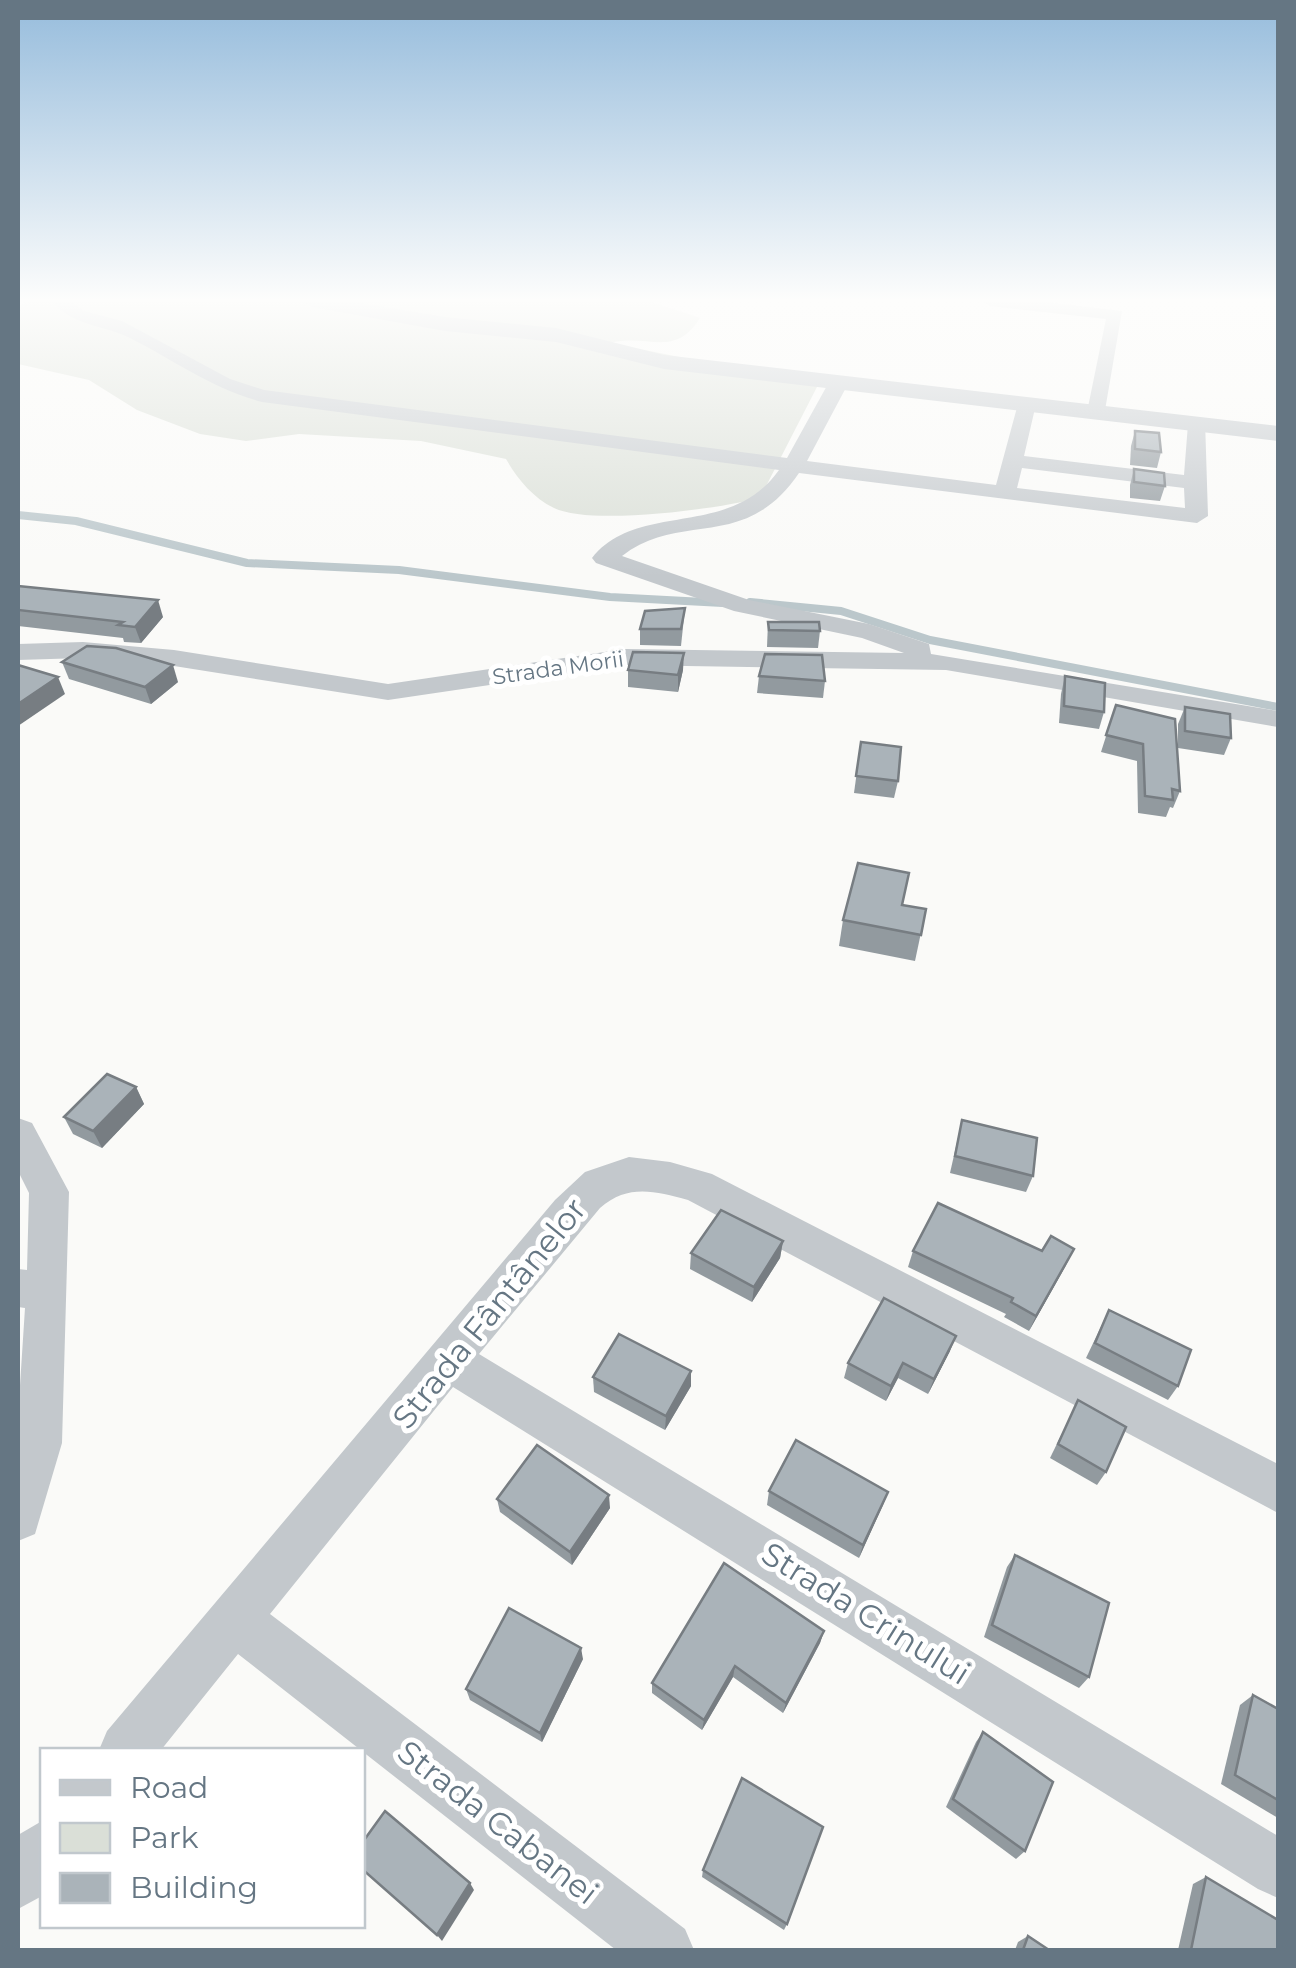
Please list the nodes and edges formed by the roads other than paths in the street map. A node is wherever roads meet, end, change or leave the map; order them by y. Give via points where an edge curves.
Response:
1 (250, 393) edge
2 (833, 393) edge
3 (931, 393) edge
4 (1101, 393) edge
5 (1026, 404) junction
6 (1097, 412) junction
7 (1198, 424) junction
8 (1278, 434) edge
9 (1013, 461) junction
10 (791, 465) junction
11 (1195, 483) junction
12 (1005, 494) junction
13 (18, 652) edge
14 (946, 662) junction
15 (1278, 719) edge
16 (18, 1134) edge
17 (33, 1291) edge
18 (450, 1361) junction
19 (1278, 1489) edge
20 (18, 1518) edge
21 (236, 1620) junction
22 (128, 1748) edge
23 (40, 1852) edge
24 (1278, 1869) edge
25 (18, 1880) edge
26 (664, 1950) edge

1 - 10 street
2 - 10 street
3 - 5 street
4 - 6 street
5 - 6 street
5 - 9 street
6 - 7 street
7 - 8 street
7 - 11 street
9 - 11 street
9 - 12 street
10 - 12 street
10 - 14 street via 757,506 631,541 604,558 704,595 869,632
11 - 12 street via 1197,516
13 - 14 street, Strada Morii via 174,658 388,692 625,657
14 - 15 street, Strada Morii
16 - 17 street via 48,1192
17 - 20 street via 39,1443
18 - 19 street, Strada Fântânelor via 594,1185 622,1172 657,1174 698,1186
18 - 21 street, Strada Fântânelor
18 - 24 street, Strada Crinului
21 - 22 street, Strada Fântânelor
21 - 26 street, Strada Cabanei
23 - 25 street

